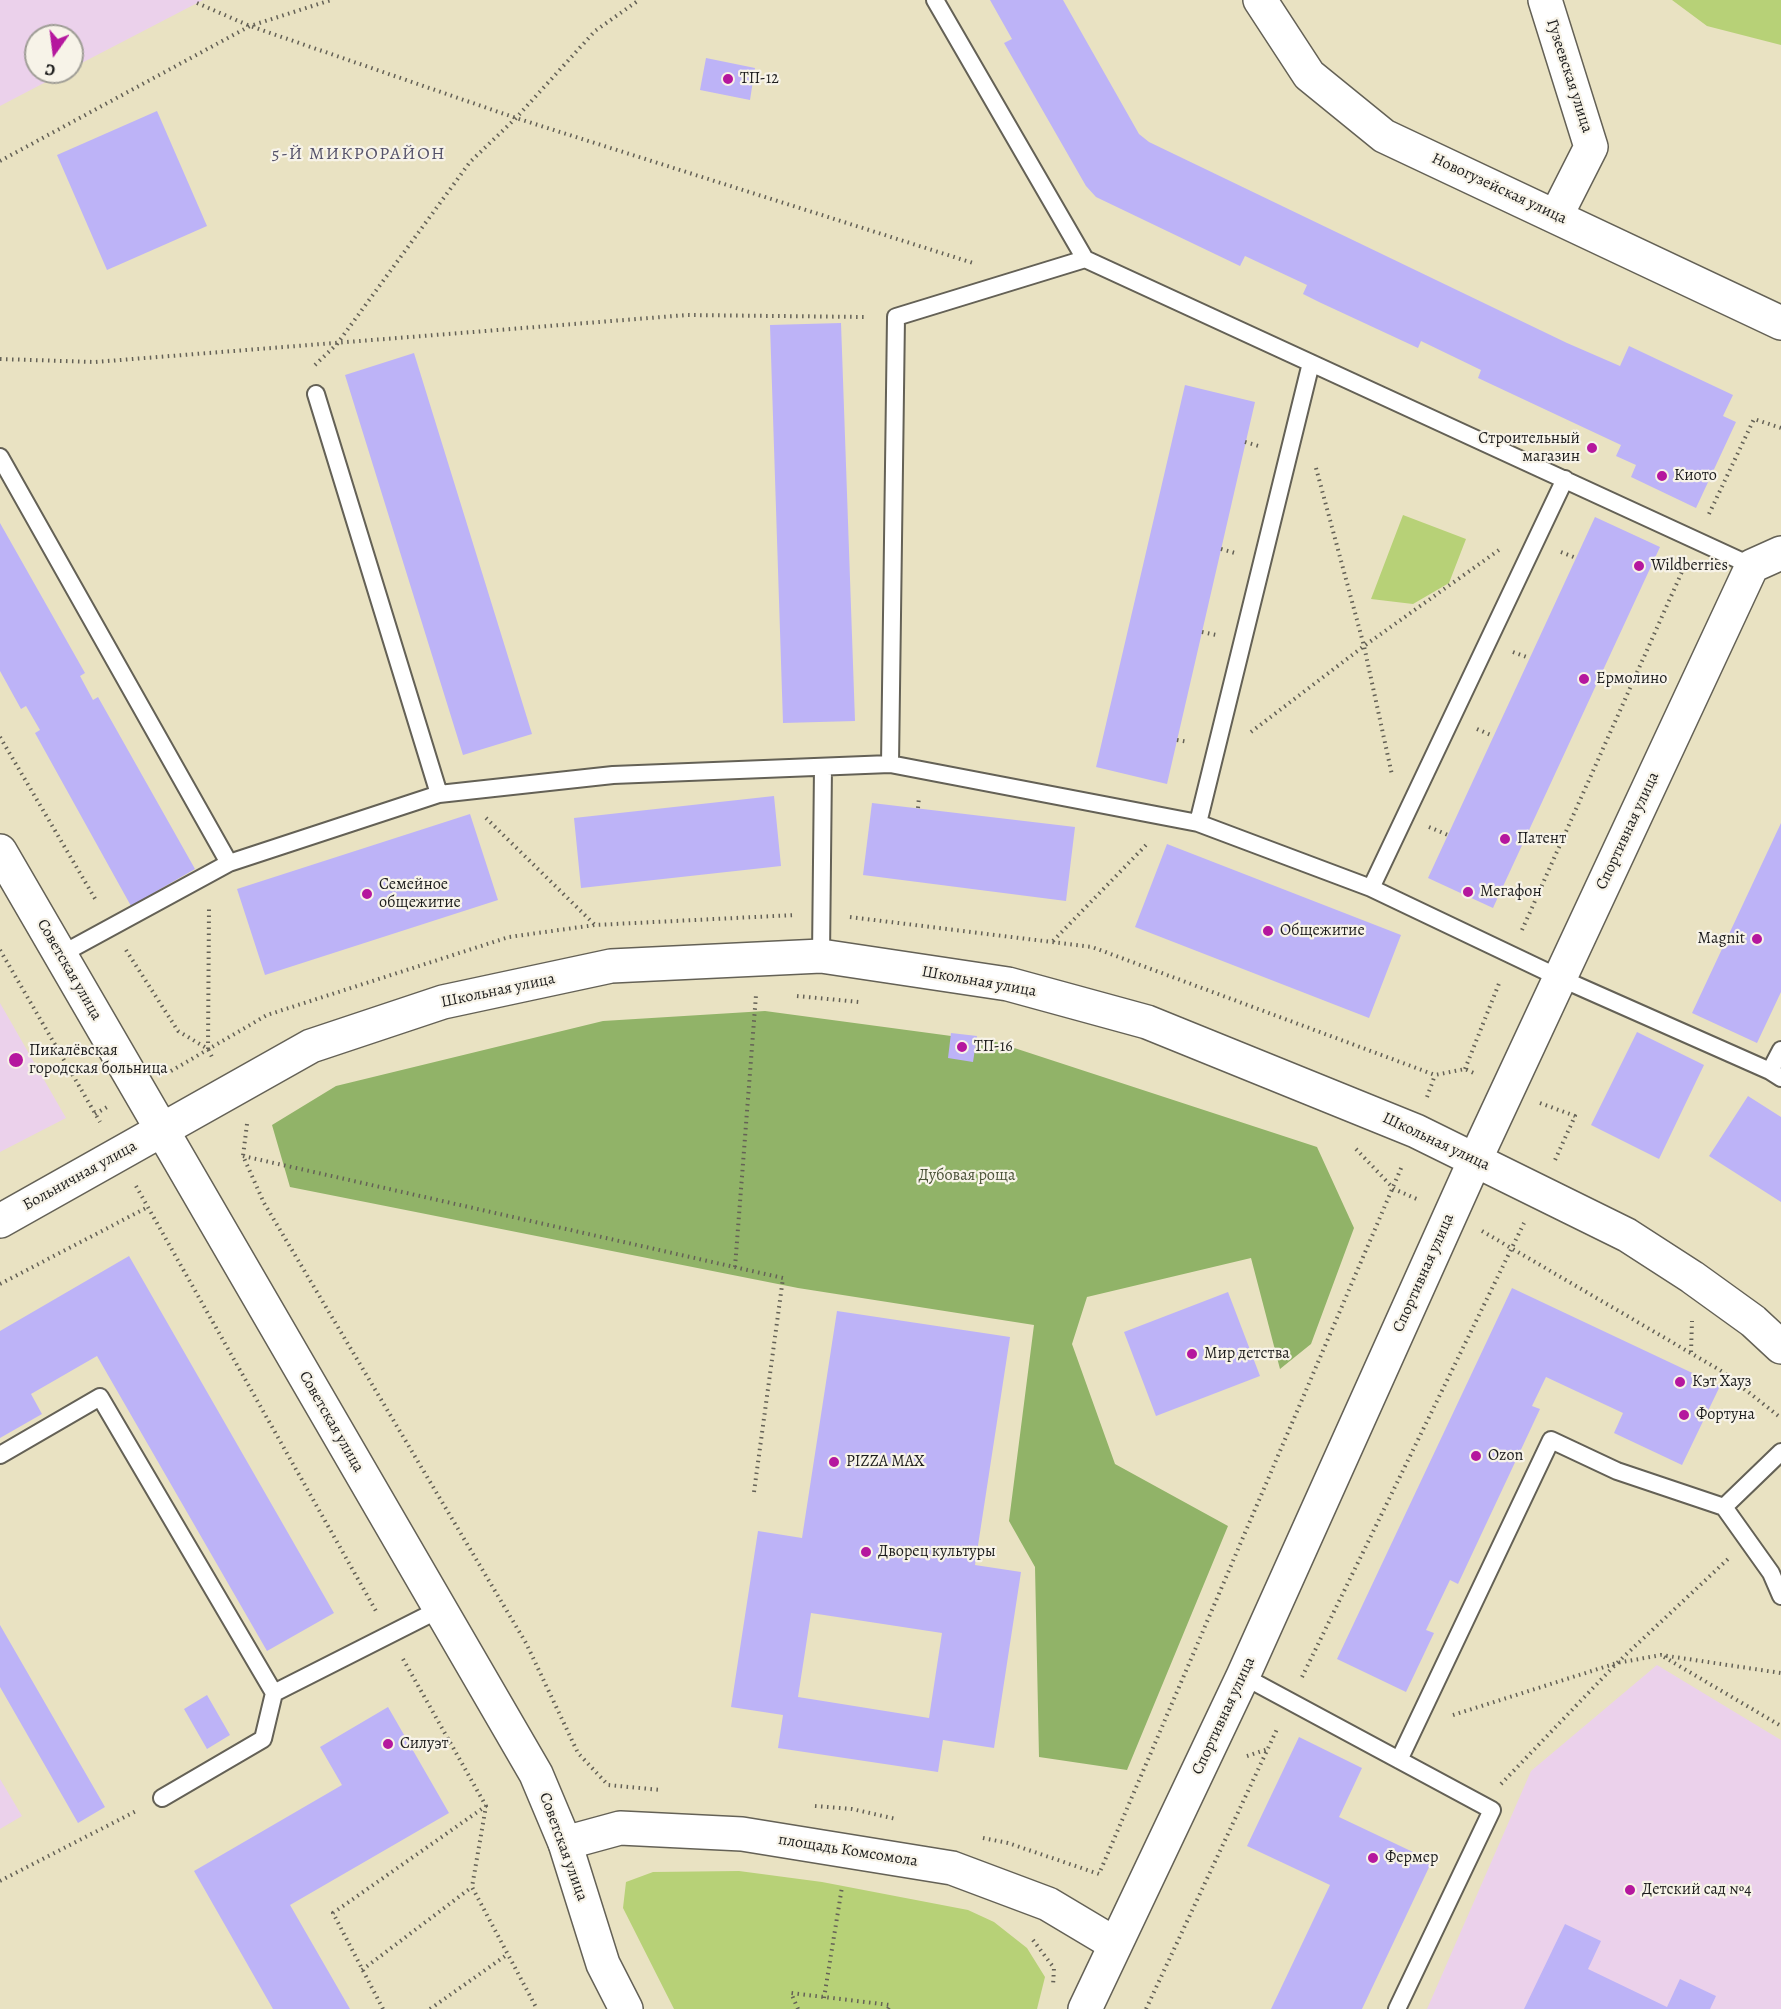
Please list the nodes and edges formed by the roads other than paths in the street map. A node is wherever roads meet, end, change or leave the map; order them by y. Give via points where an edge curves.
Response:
1 (935, 0) edge
2 (1260, 0) edge
3 (1545, 0) edge
4 (1556, 216) junction
5 (1085, 259) junction
6 (1781, 323) edge
7 (1311, 363) junction
8 (316, 394) road end
9 (0, 457) edge
10 (1565, 480) junction
11 (1767, 559) edge
12 (890, 764) junction
13 (823, 766) junction
14 (439, 794) junction
15 (1198, 823) junction
16 (0, 851) edge
17 (229, 863) junction
18 (1371, 888) junction
19 (60, 955) junction
20 (821, 956) junction
21 (1560, 978) junction
22 (1781, 1050) edge
23 (1775, 1075) edge
24 (161, 1130) junction
25 (1475, 1160) junction
26 (0, 1221) edge
27 (1781, 1347) edge
28 (1781, 1452) edge
29 (0, 1455) edge
30 (1724, 1507) junction
31 (1781, 1596) edge
32 (440, 1609) junction
33 (1243, 1676) junction
34 (274, 1693) junction
35 (1399, 1760) junction
36 (162, 1798) road end
37 (565, 1843) junction
38 (1115, 1944) junction
39 (626, 2009) edge
40 (1085, 2009) edge
41 (1397, 2009) edge

1 - 5 lane
2 - 4 street, Новогузейская улица via 1310,75 1384,136
3 - 4 street, Гузеевская улица via 1591,147
4 - 6 street, Новогузейская улица
5 - 7 lane
5 - 12 lane via 896,317
7 - 10 lane
7 - 15 lane
8 - 14 lane
9 - 17 lane
10 - 11 lane via 1696,540
10 - 18 lane
11 - 21 street, Спортивная улица
12 - 13 lane
12 - 15 lane
13 - 14 lane via 613,775
13 - 20 lane
14 - 17 lane
15 - 18 lane
16 - 19 street, Советская улица
17 - 19 lane
18 - 21 lane
19 - 24 street, Советская улица
20 - 24 street, Школьная улица via 611,966 443,1002 311,1046
20 - 25 street, Школьная улица via 1008,984 1147,1022 1416,1131
21 - 23 lane
21 - 25 street, Спортивная улица
22 - 23 lane
24 - 26 street, Больничная улица
24 - 32 street, Советская улица
25 - 27 street, Школьная улица via 1628,1235 1753,1321
25 - 33 street, Спортивная улица
28 - 30 lane
29 - 34 lane via 100,1397
30 - 31 lane via 1771,1573
30 - 35 lane via 1617,1471 1551,1440
32 - 34 lane
32 - 37 street, Советская улица via 536,1774
33 - 35 lane
33 - 38 street, Спортивная улица
34 - 36 lane via 263,1739
35 - 41 lane via 1492,1810
37 - 38 street, площадь Комсомола via 620,1828 742,1834 952,1868 1048,1904
37 - 39 street, Советская улица via 603,1964
38 - 40 street, Спортивная улица

